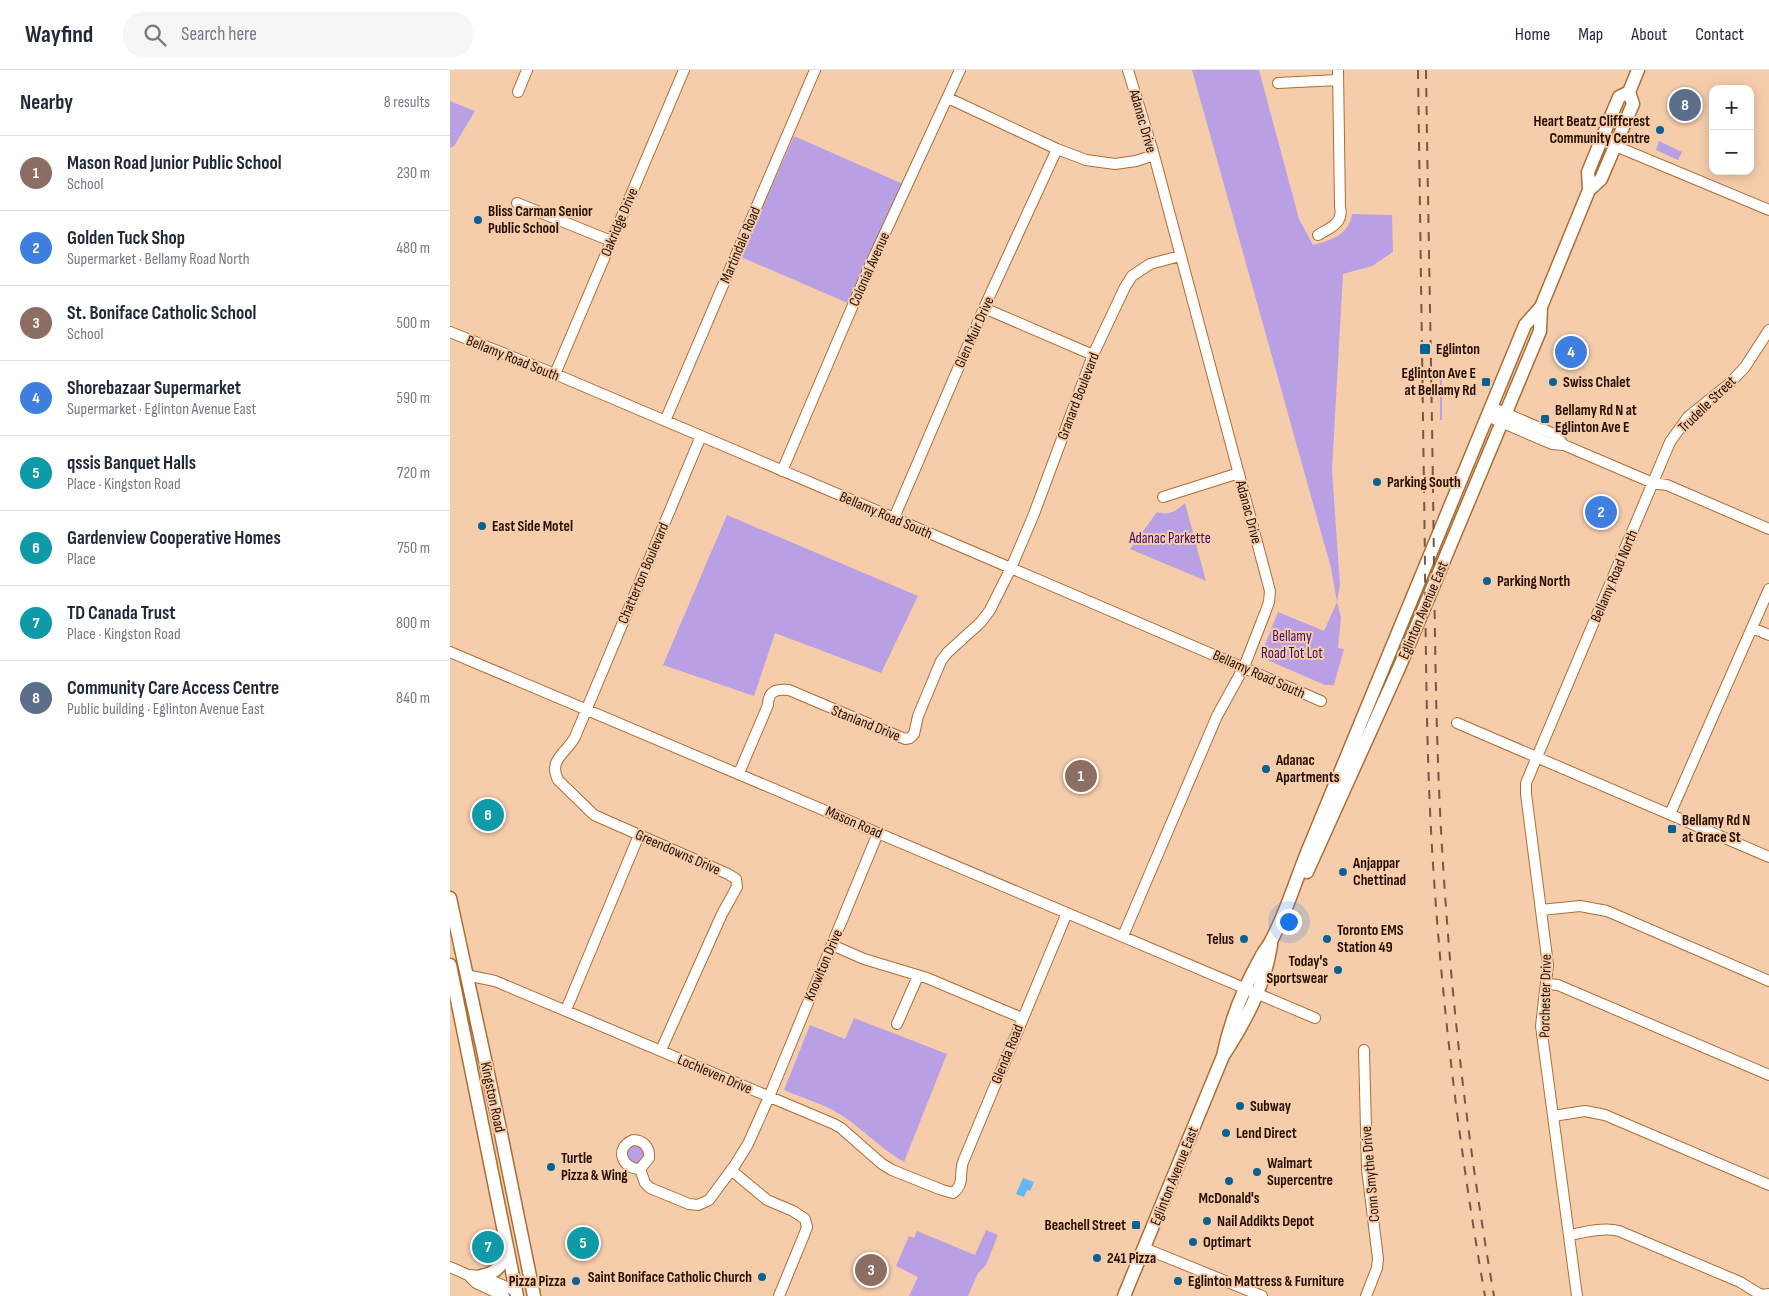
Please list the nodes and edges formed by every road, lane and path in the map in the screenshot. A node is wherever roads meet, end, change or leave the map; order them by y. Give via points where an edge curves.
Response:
1 (527, 70) edge
2 (684, 70) edge
3 (815, 70) edge
4 (960, 70) edge
5 (1128, 70) edge
6 (1638, 70) edge
7 (1338, 75) edge
8 (1278, 83) dead end
9 (518, 92) dead end
10 (1629, 92) junction
11 (948, 98) junction
12 (1601, 140) junction
13 (1616, 146) junction
14 (1057, 149) junction
15 (1154, 156) junction
16 (1589, 190) junction
17 (516, 203) dead end
18 (1769, 210) edge
19 (1318, 236) dead end
20 (611, 240) junction
21 (1180, 256) junction
22 (1541, 307) junction
23 (984, 308) junction
24 (1769, 330) edge
25 (450, 332) edge
26 (1093, 355) junction
27 (555, 374) junction
28 (1489, 412) junction
29 (1504, 418) junction
30 (665, 421) junction
31 (701, 436) junction
32 (782, 471) junction
33 (1239, 473) junction
34 (1653, 483) junction
35 (1162, 497) dead end
36 (894, 518) junction
37 (1769, 529) edge
38 (1011, 568) junction
39 (1769, 589) edge
40 (1752, 628) junction
41 (1769, 635) edge
42 (450, 652) edge
43 (1244, 667) junction
44 (1321, 701) dead end
45 (585, 709) junction
46 (1457, 723) dead end
47 (1538, 758) junction
48 (739, 773) junction
49 (1670, 814) junction
50 (878, 833) junction
51 (639, 835) junction
52 (1769, 857) edge
53 (450, 898) edge
54 (1287, 906) junction
55 (1541, 910) junction
56 (1067, 913) junction
57 (1123, 936) junction
58 (832, 945) junction
59 (450, 965) edge
60 (466, 975) junction
61 (918, 976) junction
62 (1769, 981) edge
63 (1547, 984) junction
64 (1251, 991) junction
65 (566, 1010) junction
66 (1022, 1018) junction
67 (1315, 1018) dead end
68 (897, 1024) dead end
69 (661, 1050) junction
70 (1364, 1050) dead end
71 (1769, 1075) edge
72 (769, 1097) junction
73 (1554, 1116) junction
74 (640, 1169) dead end
75 (731, 1170) junction
76 (1769, 1185) edge
77 (953, 1193) joint
78 (1570, 1235) junction
79 (1144, 1248) junction
80 (508, 1251) junction
81 (450, 1267) edge
82 (475, 1275) junction
83 (520, 1294) edge
84 (1769, 1294) edge
85 (504, 1296) edge
86 (534, 1296) edge
87 (779, 1296) edge
88 (1124, 1296) edge
89 (1262, 1296) edge
90 (1366, 1296) edge
91 (1577, 1296) edge

1 - 9 street
2 - 20 street, Oakridge Drive
3 - 30 street, Martindale Road
4 - 11 street, Colonial Avenue
5 - 15 street, Adanac Drive
6 - 10 main road, Eglinton Avenue East
7 - 8 street
7 - 19 street via 1341,213 1336,225
10 - 12 main road, Eglinton Avenue East via 1619,97
10 - 13 main road, Eglinton Avenue East via 1633,104
11 - 14 street
11 - 32 street, Colonial Avenue via 868,270
12 - 13 street
12 - 16 main road, Eglinton Avenue East via 1588,172
13 - 16 main road, Eglinton Avenue East via 1601,179
13 - 18 street
14 - 15 street via 1086,160 1115,164
14 - 23 street, Glen Muir Drive
15 - 21 street, Adanac Drive
16 - 22 main road, Eglinton Avenue East
17 - 20 street
20 - 27 street, Oakridge Drive
21 - 26 street, Granard Boulevard via 1150,264 1132,276
21 - 33 street, Adanac Drive
22 - 28 main road, Eglinton Avenue East via 1525,325
22 - 29 main road, Eglinton Avenue East via 1540,331
23 - 26 street
23 - 36 street, Glen Muir Drive
24 - 34 street, Trudelle Street via 1730,384 1680,427
25 - 27 street, Bellamy Road South
26 - 38 street, Granard Boulevard
27 - 30 street, Bellamy Road South
28 - 29 street
28 - 54 main road, Eglinton Avenue East
29 - 34 street via 1552,444 1564,445
29 - 54 main road, Eglinton Avenue East via 1399,668 1301,886
30 - 31 street, Bellamy Road South
31 - 32 street, Bellamy Road South
31 - 45 street, Chatterton Boulevard
32 - 36 street, Bellamy Road South
33 - 35 street
33 - 43 street, Adanac Drive via 1270,591 1269,602
34 - 37 street via 1667,485
34 - 47 street, Bellamy Road North
36 - 38 street, Bellamy Road South
38 - 43 street, Bellamy Road South
38 - 48 street, Stanland Drive via 981,622 941,661 910,738 905,740 780,689 768,698 768,705
39 - 40 street
40 - 41 street
40 - 49 street
42 - 45 street, Mason Road
43 - 44 street, Bellamy Road South
43 - 57 street, Adanac Drive via 1217,716
45 - 48 street, Mason Road
45 - 51 street, Greendowns Drive via 572,744 556,761 556,776 594,815
46 - 47 street
47 - 49 street
47 - 55 street, Porchester Drive via 1526,783 1526,794
48 - 50 street, Mason Road
49 - 52 street
50 - 56 street, Mason Road
50 - 58 street, Knowlton Drive
51 - 65 street
51 - 69 street, Greendowns Drive via 728,874 737,883
53 - 60 main road, Kingston Road
54 - 64 main road, Eglinton Avenue East via 1260,958
55 - 62 street via 1580,906 1607,911
55 - 63 street, Porchester Drive via 1548,965
56 - 57 street, Mason Road
56 - 66 street, Glenda Road
57 - 64 street, Mason Road
58 - 61 street
58 - 72 street, Knowlton Drive
59 - 80 main road, Kingston Road
60 - 65 street, Lochleven Drive via 495,981
60 - 86 main road, Kingston Road
61 - 66 street
61 - 68 street
63 - 71 street via 1558,985
63 - 73 street, Porchester Drive via 1541,1026
64 - 67 street
64 - 79 main road, Eglinton Avenue East via 1229,1029 1223,1056
65 - 69 street, Lochleven Drive
66 - 77 street, Glenda Road via 960,1170 961,1185
69 - 72 street, Lochleven Drive
70 - 90 street, Conn Smythe Drive via 1368,1169 1378,1259
72 - 75 street, Knowlton Drive via 748,1144
72 - 77 street, Lochleven Drive via 841,1128 892,1170
73 - 76 street via 1586,1111 1605,1115
73 - 78 street, Porchester Drive
74 - 75 street, Knowlton Drive via 650,1188 698,1205 709,1200
75 - 87 street via 768,1200 805,1219 807,1227
78 - 84 street via 1603,1230 1620,1232 1740,1282 1760,1295
78 - 91 street, Porchester Drive
79 - 88 main road, Eglinton Avenue East
79 - 89 street
80 - 82 main road via 500,1268 492,1273
80 - 83 main road, Kingston Road
81 - 82 street
82 - 83 street
82 - 85 street via 476,1283

